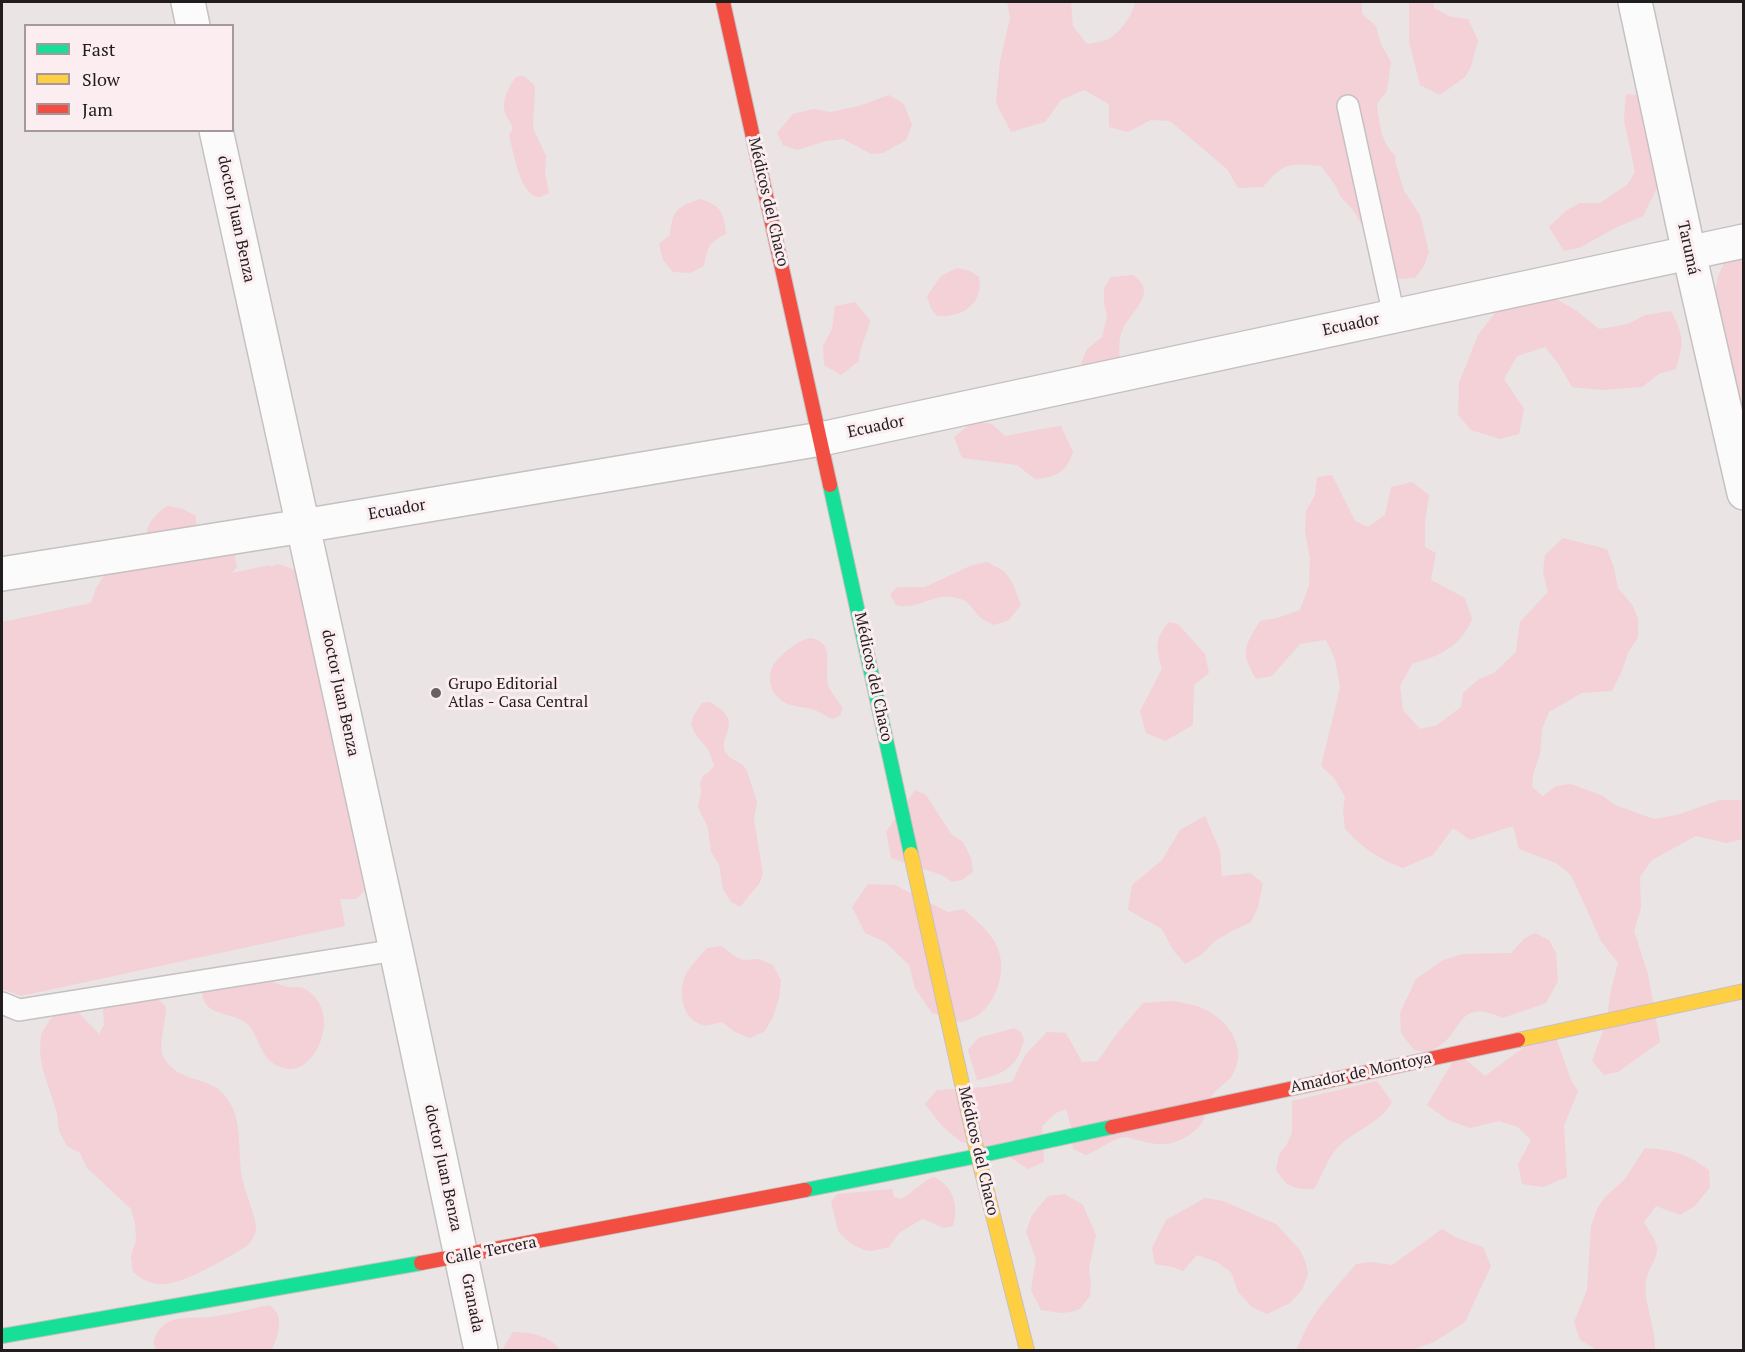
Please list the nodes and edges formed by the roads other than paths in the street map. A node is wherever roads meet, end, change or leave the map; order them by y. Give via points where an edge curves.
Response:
1 (188, 2) edge
2 (723, 2) edge
3 (1635, 2) edge
4 (193, 24) edge
5 (1348, 106) dead end
6 (216, 132) edge
7 (1743, 241) edge
8 (1689, 253) junction
9 (1394, 316) junction
10 (821, 439) junction
11 (1743, 493) edge
12 (303, 526) junction
13 (2, 573) edge
14 (396, 950) junction
15 (1743, 991) edge
16 (2, 1003) edge
17 (978, 1156) junction
18 (462, 1256) junction
19 (2, 1336) edge
20 (481, 1350) edge
21 (1027, 1350) edge

1 - 4 street
2 - 10 street, Médicos del Chaco
3 - 8 street, Tarumá
5 - 9 lane
6 - 12 street, doctor Juan Benza
7 - 8 street, Ecuador
8 - 9 street, Ecuador
8 - 11 street, Tarumá
9 - 10 street, Ecuador
10 - 12 street, Ecuador
10 - 17 street, Médicos del Chaco
12 - 13 street, Ecuador
12 - 14 street, doctor Juan Benza
14 - 16 lane via 19,1010
14 - 18 street, doctor Juan Benza
15 - 17 street, Amador de Montoya
17 - 18 street, Calle Tercera
17 - 21 street, Médicos del Chaco
18 - 19 street, Calle Tercera
18 - 20 street, Granada

